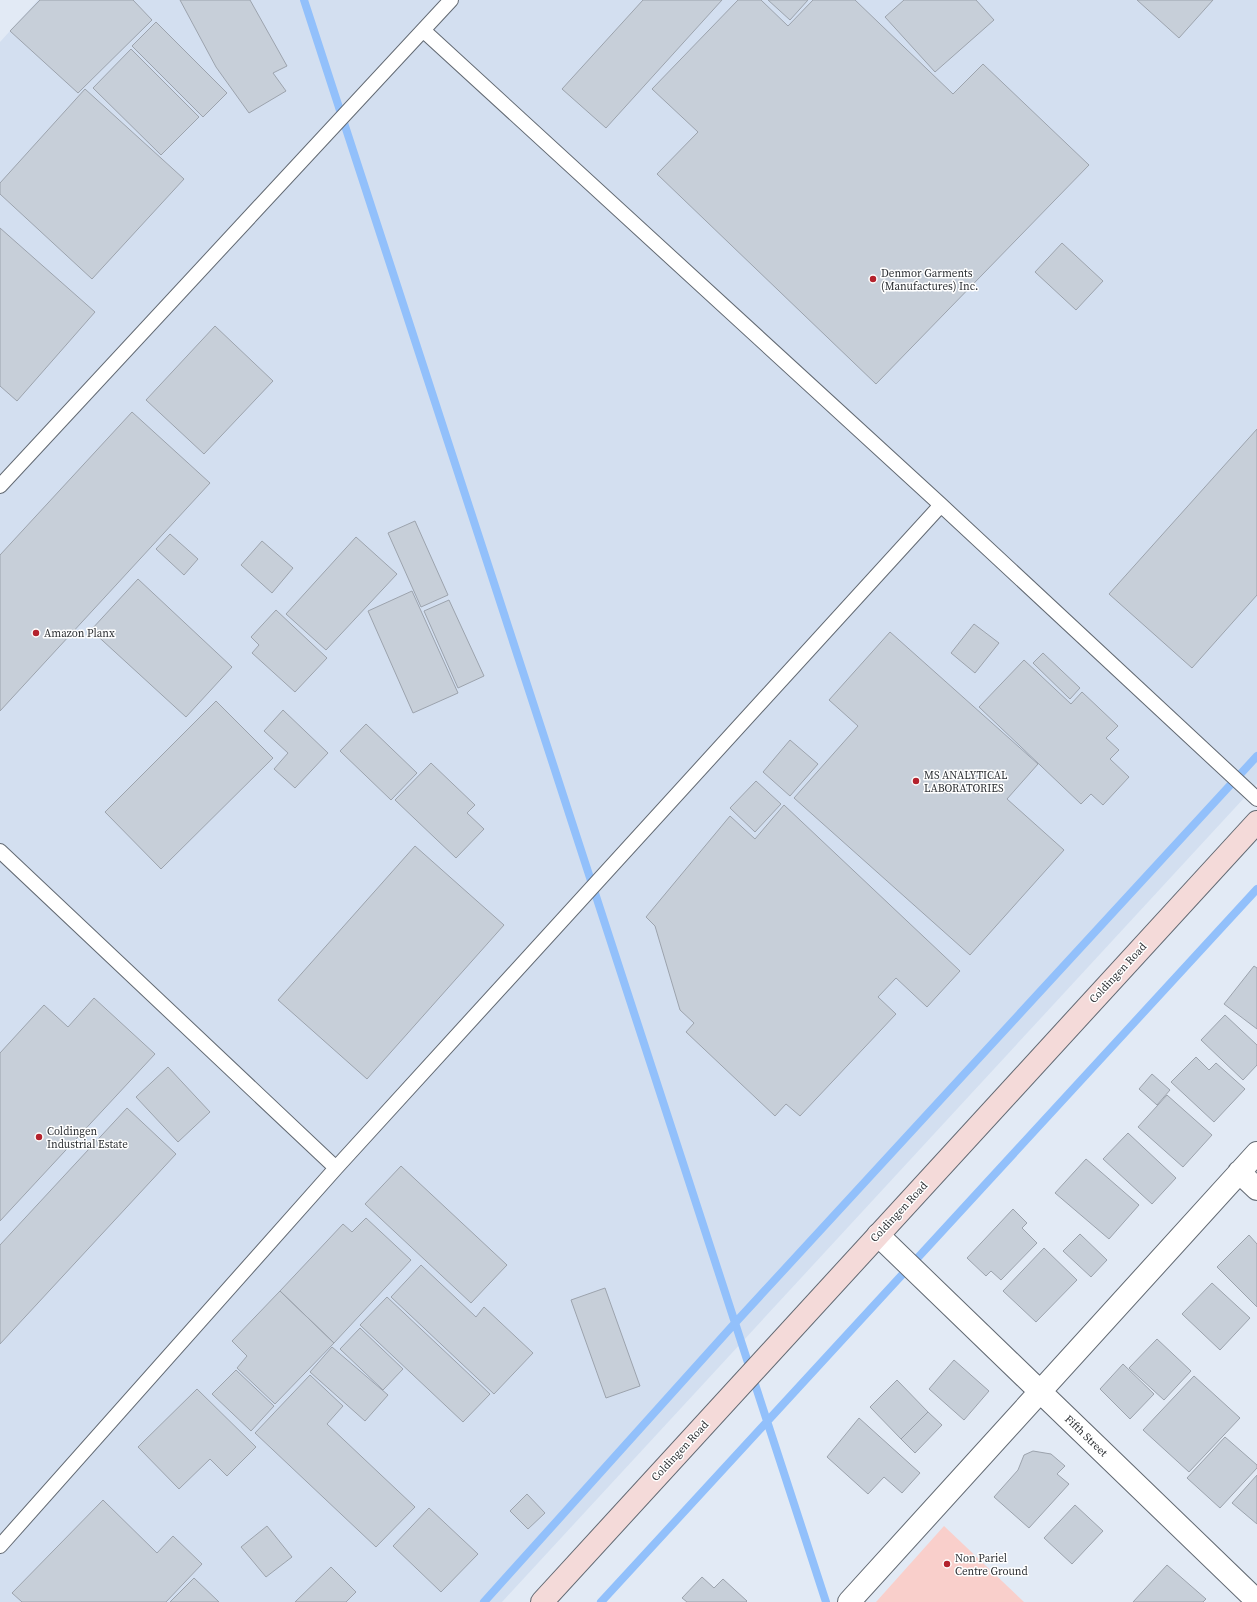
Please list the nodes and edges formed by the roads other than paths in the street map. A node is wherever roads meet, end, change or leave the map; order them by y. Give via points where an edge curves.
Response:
1 (451, 0) edge
2 (424, 31) junction
3 (0, 486) edge
4 (941, 505) junction
5 (1257, 799) edge
6 (1257, 822) edge
7 (0, 851) edge
8 (1257, 1153) edge
9 (336, 1168) junction
10 (1239, 1172) junction
11 (1257, 1189) edge
12 (878, 1235) junction
13 (1040, 1392) junction
14 (0, 1546) edge
15 (1257, 1601) edge
16 (542, 1602) edge
17 (849, 1602) edge

1 - 2 lane
2 - 3 lane
2 - 4 lane
4 - 5 lane
4 - 9 lane
6 - 12 street, Coldingen Road
7 - 9 lane
8 - 10 street
9 - 14 lane
10 - 11 street
10 - 13 street
12 - 13 street, Fifth Street
12 - 16 street, Coldingen Road
13 - 15 street, Fifth Street
13 - 17 street

